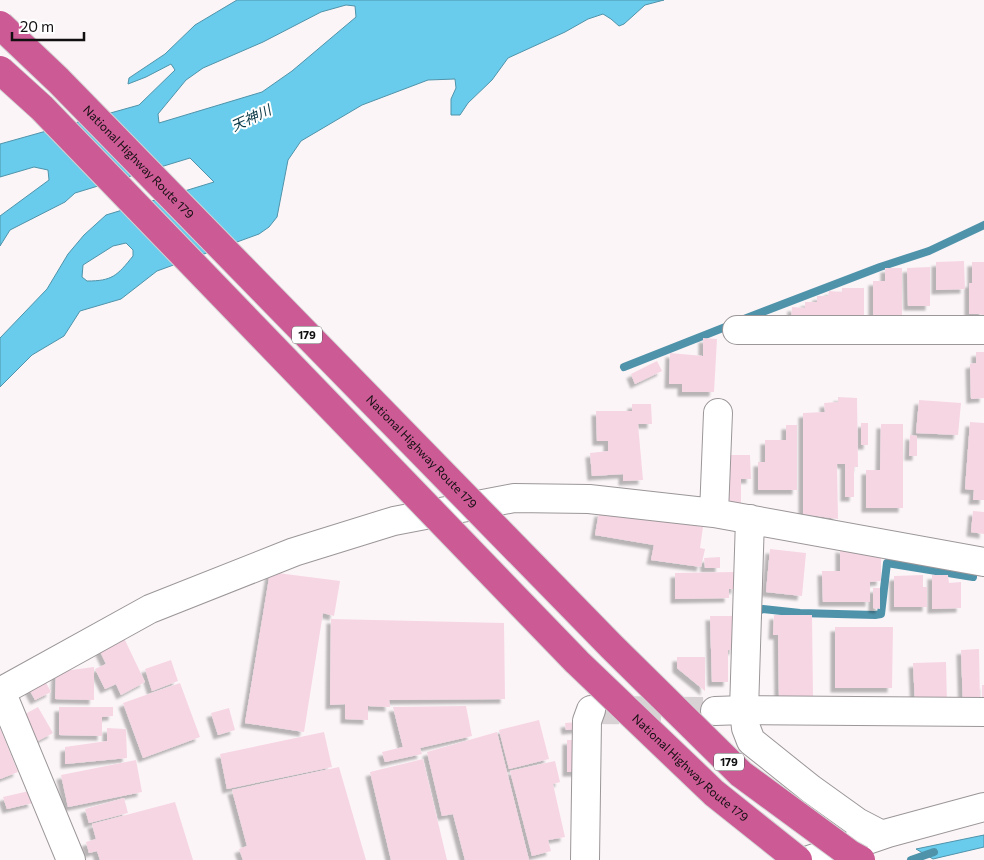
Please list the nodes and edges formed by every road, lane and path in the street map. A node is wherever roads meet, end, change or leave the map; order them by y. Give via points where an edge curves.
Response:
1 (0, 25) edge
2 (0, 70) edge
3 (737, 330) dead end
4 (984, 330) edge
5 (718, 413) dead end
6 (714, 513) junction
7 (750, 519) junction
8 (984, 562) edge
9 (0, 692) edge
10 (591, 710) dead end
11 (744, 710) junction
12 (715, 711) tunnel mouth
13 (984, 712) edge
14 (983, 812) edge
15 (882, 835) junction
16 (71, 860) edge
17 (585, 860) edge
18 (798, 860) edge
19 (808, 860) edge
20 (861, 860) edge

1 - 20 highway, National Highway Route 179 / 179, bridge via 58,80 612,647 741,774
2 - 18 highway, National Highway Route 179 / 179, bridge via 42,108 577,662 714,793
3 - 4 street
5 - 6 street
6 - 7 street
6 - 9 street via 589,499 514,498 394,521 294,552 150,609
7 - 8 street
7 - 11 street
9 - 16 street
10 - 17 street via 587,721
11 - 12 street
11 - 13 street
11 - 15 street via 751,741 811,789 857,822
14 - 15 street
15 - 19 street

